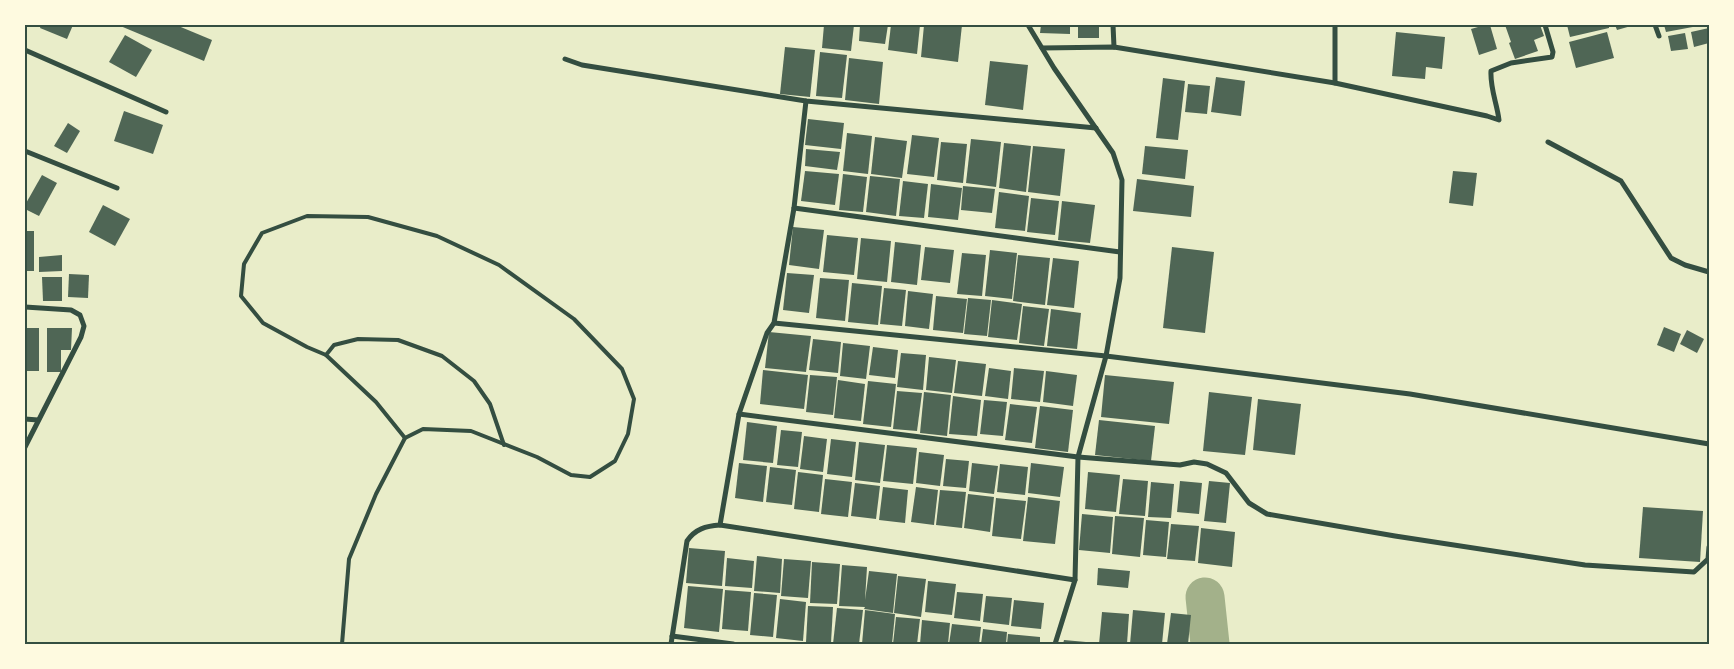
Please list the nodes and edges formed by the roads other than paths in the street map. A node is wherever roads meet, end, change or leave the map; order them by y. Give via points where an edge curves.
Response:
1 (1028, 25) edge
2 (1113, 25) edge
3 (1334, 25) edge
4 (1545, 25) edge
5 (1656, 25) edge
6 (1659, 36) dead end
7 (1114, 47) junction
8 (1042, 48) junction
9 (25, 50) edge
10 (565, 58) dead end
11 (1335, 83) junction
12 (806, 101) junction
13 (166, 112) dead end
14 (1096, 128) junction
15 (1548, 142) dead end
16 (25, 151) edge
17 (117, 188) dead end
18 (794, 208) junction
19 (1120, 252) junction
20 (1709, 272) edge
21 (25, 307) edge
22 (774, 322) junction
23 (326, 355) junction
24 (1106, 356) junction
25 (739, 414) junction
26 (25, 419) edge
27 (38, 420) junction
28 (405, 438) junction
29 (1709, 444) edge
30 (504, 445) junction
31 (25, 447) edge
32 (1078, 457) junction
33 (720, 525) junction
34 (1709, 547) edge
35 (1075, 580) junction
36 (672, 636) junction
37 (342, 644) edge
38 (672, 644) edge
39 (733, 644) edge
40 (1056, 644) edge

1 - 8 street
2 - 7 street
3 - 11 street
4 - 11 street via 1552,57 1511,63 1491,71 1490,84 1498,120
5 - 6 street
7 - 8 street
7 - 11 street
8 - 14 street
9 - 13 street
10 - 12 street via 582,65
12 - 14 street
12 - 18 street
14 - 19 street via 1113,153 1122,180
15 - 20 street via 1621,181 1671,258 1685,266
16 - 17 street
18 - 19 street
18 - 22 street
19 - 24 street via 1120,278
21 - 27 street via 71,310 80,315 84,326
22 - 24 street
22 - 25 street via 767,332
23 - 28 lane via 376,402
23 - 30 lane via 334,345 358,339 398,340 442,356 474,381 490,404
23 - 30 lane via 263,322 241,296 244,264 262,233 307,216 368,217 437,236 499,265 574,319 622,369 634,399 628,434 615,461 590,477 570,474
24 - 29 street via 1410,394
24 - 32 street
25 - 32 street
25 - 33 street
26 - 27 street
27 - 31 street
28 - 30 lane via 423,428 471,431
28 - 37 lane via 376,494 349,559
32 - 34 street via 1207,464 1226,473 1249,503 1267,514 1585,565 1694,572 1708,560
32 - 35 street
33 - 35 street
33 - 36 street via 700,529 687,541
35 - 40 street
36 - 38 street
36 - 39 street

